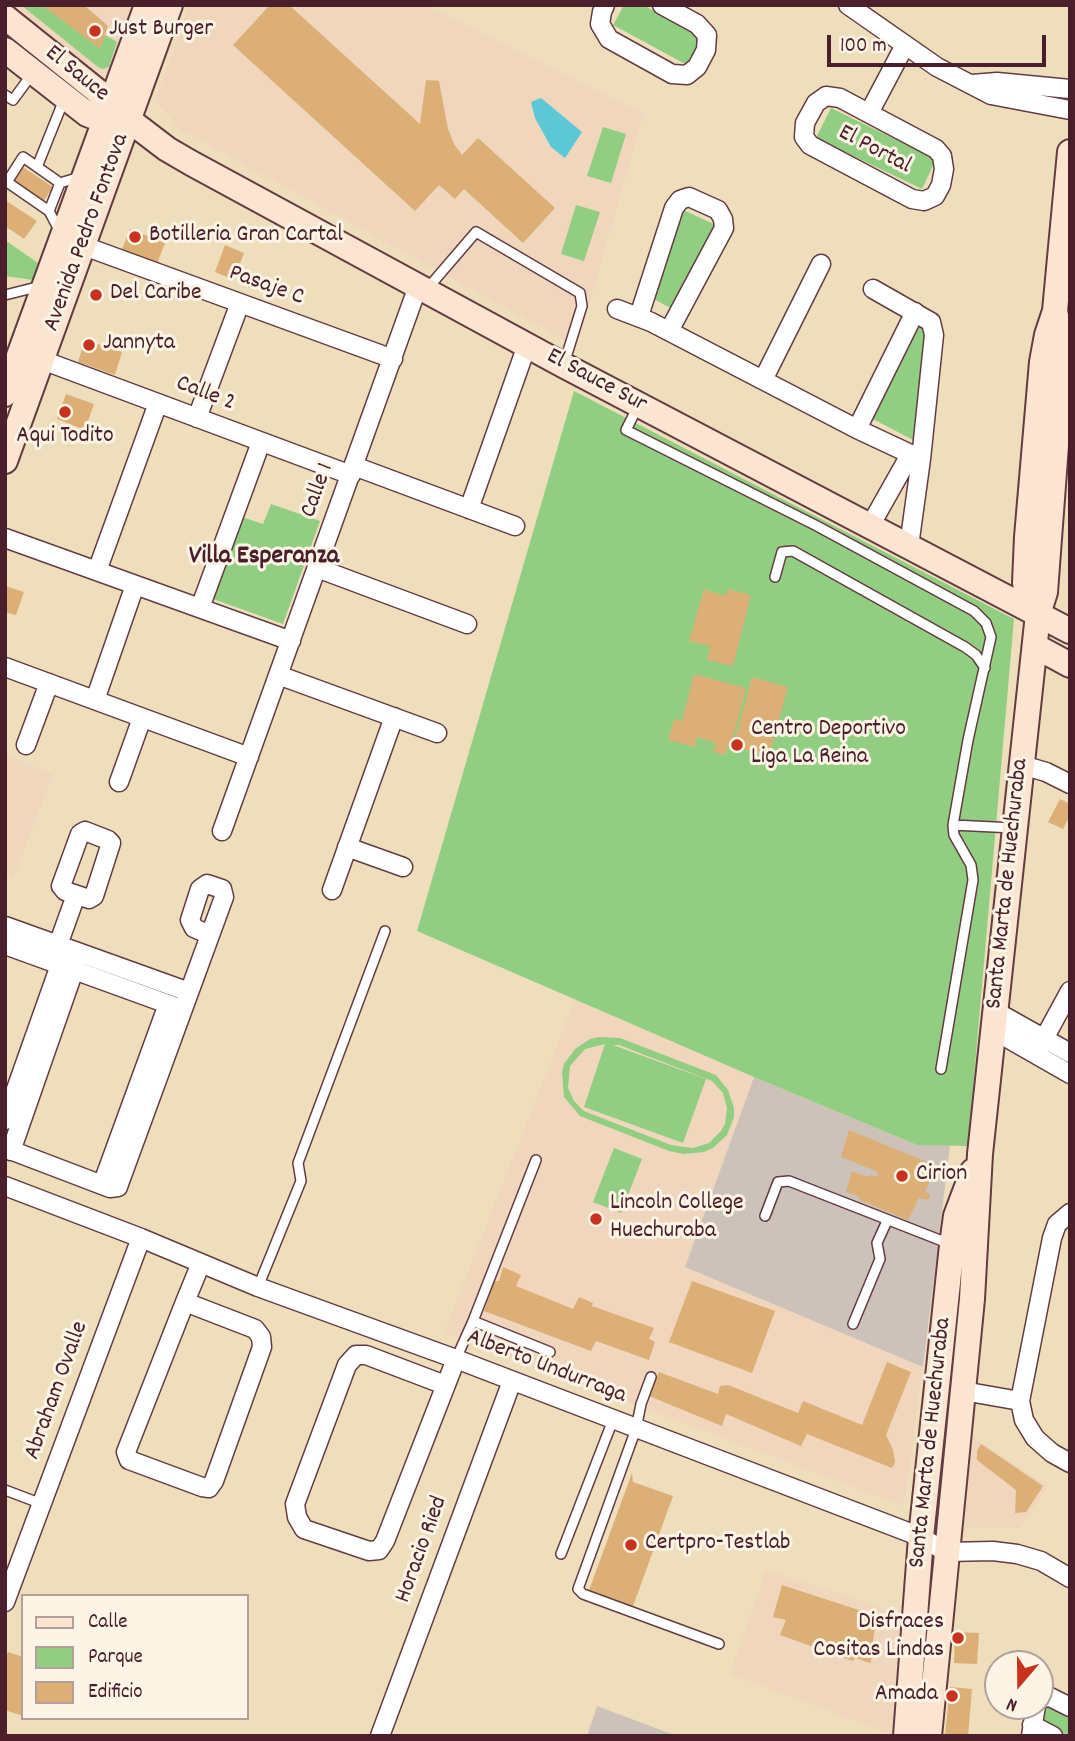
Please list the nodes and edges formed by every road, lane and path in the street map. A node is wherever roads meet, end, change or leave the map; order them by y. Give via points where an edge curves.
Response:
1 (147, 5) edge
2 (170, 5) edge
3 (605, 5) edge
4 (848, 5) edge
5 (666, 6) edge
6 (869, 12) edge
7 (5, 18) edge
8 (905, 46) junction
9 (5, 50) edge
10 (33, 73) junction
11 (972, 84) junction
12 (1070, 89) edge
13 (5, 95) edge
14 (65, 97) junction
15 (1070, 110) edge
16 (869, 113) junction
17 (115, 115) junction
18 (1070, 152) edge
19 (37, 167) junction
20 (85, 175) junction
21 (60, 183) junction
22 (49, 211) junction
23 (73, 242) junction
24 (821, 264) dead end
25 (46, 285) junction
26 (422, 288) junction
27 (873, 289) dead end
28 (5, 295) edge
29 (240, 303) junction
30 (1063, 306) edge
31 (617, 309) dead end
32 (915, 312) junction
33 (639, 316) junction
34 (669, 331) junction
35 (527, 345) junction
36 (393, 359) junction
37 (42, 360) junction
38 (564, 365) junction
39 (763, 380) junction
40 (5, 394) edge
41 (158, 403) junction
42 (639, 404) junction
43 (197, 418) junction
44 (857, 429) junction
45 (261, 442) junction
46 (916, 457) junction
47 (5, 461) edge
48 (352, 471) junction
49 (469, 509) junction
50 (515, 526) dead end
51 (870, 526) junction
52 (5, 538) edge
53 (909, 546) junction
54 (317, 568) junction
55 (97, 571) junction
56 (775, 578) dead end
57 (135, 585) junction
58 (200, 608) junction
59 (1038, 614) junction
60 (467, 624) dead end
61 (1070, 631) edge
62 (291, 641) junction
63 (1035, 646) junction
64 (1070, 665) edge
65 (5, 667) edge
66 (985, 668) junction
67 (278, 676) junction
68 (49, 683) junction
69 (94, 700) junction
70 (394, 717) junction
71 (142, 718) junction
72 (437, 733) dead end
73 (26, 745) dead end
74 (249, 757) junction
75 (1022, 765) junction
76 (119, 782) dead end
77 (1070, 784) edge
78 (953, 825) junction
79 (1015, 828) junction
80 (222, 831) dead end
81 (347, 847) junction
82 (403, 867) dead end
83 (332, 890) dead end
84 (76, 895) dead end
85 (5, 926) edge
86 (386, 931) dead end
87 (210, 935) dead end
88 (5, 945) edge
89 (58, 945) junction
90 (80, 953) junction
91 (67, 968) junction
92 (1070, 991) edge
93 (189, 992) junction
94 (175, 1007) junction
95 (994, 1020) junction
96 (1040, 1047) junction
97 (1070, 1053) edge
98 (941, 1069) dead end
99 (1070, 1074) edge
100 (5, 1121) edge
101 (8, 1149) edge
102 (980, 1154) junction
103 (536, 1160) dead end
104 (5, 1186) edge
105 (1070, 1213) edge
106 (765, 1216) dead end
107 (887, 1222) junction
108 (141, 1238) junction
109 (951, 1245) junction
110 (201, 1263) junction
111 (258, 1287) junction
112 (185, 1302) junction
113 (473, 1321) junction
114 (853, 1325) dead end
115 (550, 1352) dead end
116 (456, 1359) junction
117 (651, 1377) dead end
118 (512, 1381) junction
119 (445, 1385) junction
120 (963, 1391) junction
121 (1020, 1401) junction
122 (613, 1420) junction
123 (636, 1429) junction
124 (931, 1441) junction
125 (957, 1444) junction
126 (1070, 1464) edge
127 (5, 1490) edge
128 (42, 1504) junction
129 (921, 1537) junction
130 (946, 1552) junction
131 (561, 1553) dead end
132 (1070, 1578) edge
133 (5, 1602) edge
134 (719, 1644) dead end
135 (1054, 1699) edge
136 (1070, 1707) edge
137 (1032, 1730) edge
138 (380, 1736) edge
139 (906, 1736) edge
140 (929, 1736) edge
141 (1053, 1736) edge

1 - 17 street, Avenida Pedro Fontova
2 - 17 street, Avenida Pedro Fontova
3 - 5 street via 600,24 609,39 672,74 687,75 697,68 706,50 707,34
4 - 6 street
6 - 8 street
7 - 17 street, El Sauce
8 - 11 street
8 - 16 street, El Portal
9 - 10 street, El Sauce
10 - 13 lane via 13,100
10 - 14 street, El Sauce
11 - 12 street
11 - 15 street via 1001,98
14 - 17 street, El Sauce via 87,114
14 - 19 lane
16 - 16 street, El Portal via 826,96 813,108 804,137 814,148 912,199 924,201 935,196 944,169 939,152
17 - 20 street, Avenida Pedro Fontova
17 - 23 street, Avenida Pedro Fontova
17 - 26 street, El Sauce Sur via 191,163
18 - 30 street, Santa Marta de Huechuraba
19 - 21 lane
19 - 22 lane via 23,157 7,182
20 - 21 lane
20 - 23 street, Avenida Pedro Fontova
21 - 22 lane
22 - 23 lane
23 - 25 street, Avenida Pedro Fontova
23 - 29 street, Pasaje C
23 - 37 street, Avenida Pedro Fontova
24 - 39 street
25 - 28 lane
25 - 40 street, Avenida Pedro Fontova
26 - 35 street, El Sauce Sur
26 - 36 street, Calle 1
26 - 38 lane via 475,232 580,293 582,306
27 - 32 street
29 - 36 street, Pasaje C
29 - 43 street
30 - 59 street, Santa Marta de Huechuraba via 1042,362 1026,561 1026,590
31 - 33 street
32 - 44 street
32 - 46 street via 931,322 934,335
33 - 34 street
33 - 34 street via 674,208 689,197 718,210 724,228
34 - 39 street
35 - 38 street, El Sauce Sur
35 - 49 street
36 - 48 street, Calle 1
37 - 41 street, Calle 2
37 - 47 street, Avenida Pedro Fontova
38 - 42 street, El Sauce Sur
39 - 44 street
41 - 43 street, Calle 2
41 - 55 street
42 - 51 street, El Sauce Sur
42 - 66 lane via 626,430 974,611 986,623 990,637
43 - 45 street, Calle 2
44 - 46 street
45 - 48 street, Calle 2
45 - 58 street
46 - 51 street
46 - 53 street
48 - 49 street, Calle 2
48 - 54 street, Calle 1
49 - 50 street, Calle 2
51 - 53 street, El Sauce Sur
52 - 55 street
53 - 59 street, El Sauce Sur
54 - 60 street
54 - 62 street, Calle 1
55 - 57 street
56 - 66 lane via 782,552 793,551 965,647
57 - 58 street
57 - 69 street
58 - 62 street
59 - 61 street, El Sauce Sur
59 - 63 street, Santa Marta de Huechuraba
62 - 67 street, Calle 1
63 - 64 street
63 - 75 street, Santa Marta de Huechuraba
65 - 68 street
66 - 78 lane
67 - 70 street
67 - 74 street, Calle 1
68 - 69 street
68 - 73 street
69 - 71 street
70 - 72 street
70 - 81 street
71 - 74 street
71 - 76 street
74 - 80 street, Calle 1
75 - 77 street
75 - 79 street, Santa Marta de Huechuraba
78 - 79 lane
78 - 98 lane via 973,880
79 - 95 street, Santa Marta de Huechuraba
81 - 82 street
81 - 83 street
84 - 89 street
85 - 89 street
86 - 111 lane via 298,1163 300,1181
87 - 93 street
88 - 91 street
89 - 90 street
90 - 91 street
90 - 93 street
91 - 94 street
91 - 100 street
91 - 101 street
92 - 96 street
93 - 94 street
94 - 101 street via 109,1187
95 - 96 street
95 - 102 street, Santa Marta de Huechuraba
96 - 97 street
96 - 99 street
102 - 109 street, Santa Marta de Huechuraba via 956,1216
102 - 120 street, Santa Marta de Huechuraba
103 - 113 lane
104 - 108 street, Alberto Undurraga
105 - 121 street via 1057,1224 1052,1238
106 - 107 lane via 778,1182 789,1181
107 - 109 lane
107 - 114 lane via 877,1243 880,1259
108 - 110 street, Alberto Undurraga
108 - 128 street, Abraham Ovalle
109 - 124 street, Santa Marta de Huechuraba
110 - 111 street, Alberto Undurraga
110 - 112 street
111 - 116 street, Alberto Undurraga
112 - 112 street via 256,1329 261,1337 262,1347 209,1488 129,1460 126,1452
113 - 115 lane
113 - 116 lane
116 - 118 street, Alberto Undurraga
116 - 119 street
117 - 123 lane
118 - 122 street, Alberto Undurraga
118 - 138 street, Horacio Ried
119 - 119 street via 379,1550 369,1551 304,1529 295,1504 347,1365 356,1356 366,1355
120 - 121 street, Santa Marta de Huechuraba
120 - 125 street, Santa Marta de Huechuraba
121 - 126 street via 1035,1438
122 - 123 street, Alberto Undurraga
122 - 131 lane
123 - 129 street, Alberto Undurraga
123 - 134 lane via 578,1589
124 - 125 street
124 - 129 street, Santa Marta de Huechuraba
125 - 130 street, Santa Marta de Huechuraba
127 - 128 lane
128 - 133 street, Abraham Ovalle
129 - 130 street, Alberto Undurraga
129 - 139 street, Santa Marta de Huechuraba
130 - 132 street via 1017,1553
130 - 140 street, Santa Marta de Huechuraba
135 - 136 street
137 - 141 street

